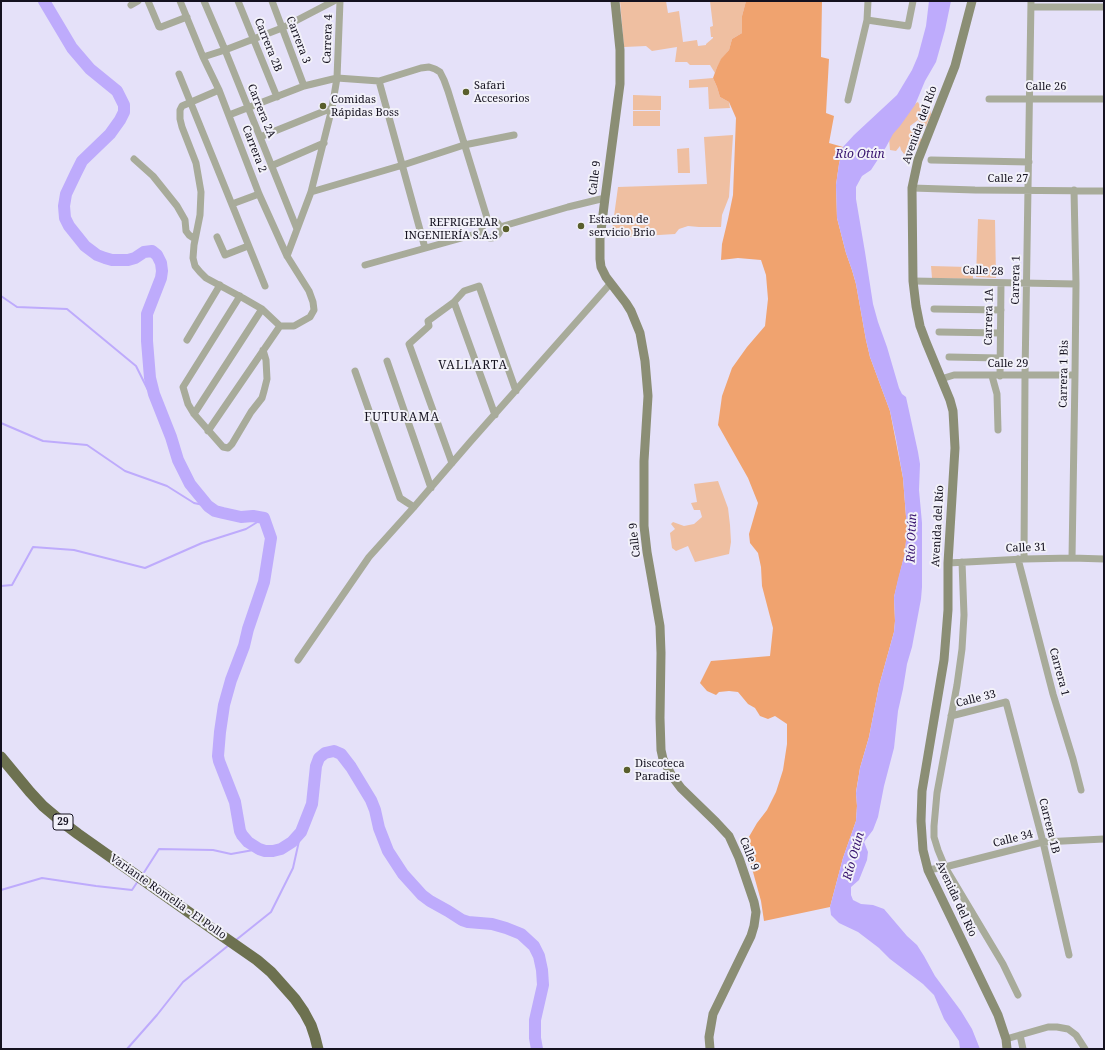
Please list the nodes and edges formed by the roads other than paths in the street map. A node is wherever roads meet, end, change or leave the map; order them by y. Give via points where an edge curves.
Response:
1 (138, 1) edge
2 (148, 1) edge
3 (180, 1) edge
4 (204, 1) edge
5 (238, 1) edge
6 (272, 1) edge
7 (334, 1) edge
8 (340, 1) edge
9 (615, 1) edge
10 (868, 1) edge
11 (913, 1) edge
12 (972, 1) edge
13 (129, 2) edge
14 (1031, 4) edge
15 (1104, 7) edge
16 (187, 17) junction
17 (867, 20) junction
18 (282, 28) junction
19 (254, 39) junction
20 (225, 50) junction
21 (203, 57) junction
22 (179, 74) dead end
23 (337, 78) junction
24 (379, 81) junction
25 (304, 86) junction
26 (219, 90) junction
27 (277, 97) junction
28 (1030, 98) junction
29 (989, 99) dead end
30 (1104, 99) edge
31 (848, 100) dead end
32 (191, 102) junction
33 (248, 108) junction
34 (332, 108) junction
35 (229, 115) junction
36 (514, 135) dead end
37 (260, 137) junction
38 (324, 143) junction
39 (464, 145) junction
40 (134, 159) dead end
41 (931, 160) dead end
42 (1029, 162) junction
43 (402, 165) junction
44 (271, 166) junction
45 (912, 188) junction
46 (1028, 190) junction
47 (1074, 190) junction
48 (1104, 191) edge
49 (311, 192) junction
50 (259, 194) junction
51 (605, 198) junction
52 (232, 204) junction
53 (488, 221) junction
54 (500, 227) junction
55 (297, 229) junction
56 (483, 232) junction
57 (217, 237) dead end
58 (195, 239) junction
59 (248, 246) junction
60 (424, 248) junction
61 (288, 256) junction
62 (365, 265) dead end
63 (913, 281) junction
64 (1001, 283) junction
65 (610, 284) junction
66 (1027, 284) junction
67 (1076, 284) junction
68 (220, 285) junction
69 (265, 286) dead end
70 (240, 296) junction
71 (454, 302) junction
72 (262, 309) junction
73 (934, 309) dead end
74 (1001, 310) junction
75 (280, 326) junction
76 (939, 332) dead end
77 (1000, 333) junction
78 (187, 340) dead end
79 (263, 350) junction
80 (949, 357) dead end
81 (1000, 358) junction
82 (387, 361) dead end
83 (355, 371) dead end
84 (1025, 375) junction
85 (1075, 375) junction
86 (992, 376) junction
87 (1000, 376) junction
88 (941, 379) junction
89 (516, 391) junction
90 (194, 414) junction
91 (495, 415) junction
92 (998, 430) dead end
93 (208, 431) junction
94 (452, 463) junction
95 (431, 488) junction
96 (414, 508) junction
97 (1072, 558) junction
98 (1021, 559) junction
99 (1104, 559) edge
100 (962, 562) junction
101 (948, 563) junction
102 (298, 660) dead end
103 (1006, 702) joint
104 (951, 716) junction
105 (1, 757) edge
106 (1081, 790) dead end
107 (1104, 839) edge
108 (1043, 842) junction
109 (945, 868) junction
110 (928, 870) junction
111 (1069, 955) dead end
112 (1018, 995) dead end
113 (1020, 1035) junction
114 (1006, 1039) junction
115 (318, 1049) edge
116 (710, 1049) edge
117 (1007, 1049) edge
118 (1023, 1049) edge
119 (1085, 1049) edge

1 - 13 street
2 - 16 street via 159,27
3 - 16 street, Carrera 2
4 - 20 street, Carrera 2A
5 - 19 street, Carrera 2B
6 - 18 street, Carrera 3
7 - 18 street
8 - 23 street, Carrera 4
9 - 51 main road, Calle 9 via 620,50 620,84
10 - 17 street
11 - 17 street via 908,26
12 - 45 main road, Avenida del Río via 955,66 918,160
14 - 15 street
14 - 28 street, Carrera 1
16 - 21 street, Carrera 2
17 - 31 street
18 - 19 street
18 - 25 street, Carrera 3
19 - 20 street
19 - 27 street, Carrera 2B
20 - 21 street
20 - 33 street, Carrera 2A
21 - 26 street, Carrera 2
22 - 32 street
23 - 24 street
23 - 25 street
23 - 34 street, Carrera 4
24 - 39 street via 421,68 435,68 444,80
24 - 43 street
25 - 27 street
26 - 32 street
26 - 35 street, Carrera 2
27 - 33 street
28 - 29 street, Calle 26
28 - 30 street, Calle 26
28 - 42 street, Carrera 1
32 - 52 street
32 - 58 street via 182,106 180,119 196,163 201,192
33 - 35 street
33 - 37 street, Carrera 2A
34 - 37 street
34 - 38 street, Carrera 4
35 - 50 street, Carrera 2
36 - 39 street
37 - 44 street, Carrera 2A
38 - 44 street
38 - 49 street, Carrera 4
39 - 43 street
39 - 53 street
40 - 58 street via 153,176 177,206 185,220 186,231
41 - 42 street
42 - 46 street, Carrera 1
43 - 49 street
43 - 60 street
44 - 55 street, Carrera 2A
45 - 46 street, Calle 27
45 - 63 main road, Avenida del Río
46 - 47 street, Calle 27
46 - 66 street, Carrera 1
47 - 48 street, Calle 27
47 - 67 street, Carrera 1 Bis
49 - 55 street, Carrera 4
50 - 52 street
50 - 61 street, Carrera 2
51 - 54 street
51 - 65 main road, Calle 9 via 600,259 602,271
52 - 59 street
53 - 54 street via 494,220
53 - 56 street via 483,226
54 - 56 street via 497,235 492,238
55 - 61 street, Carrera 4
56 - 60 street
57 - 59 street via 224,255
58 - 68 street via 195,266 206,278
59 - 69 street
60 - 62 street
61 - 75 street, Carrera 2 via 309,291 314,310 310,317 294,326
63 - 64 street, Calle 28
63 - 88 main road, Avenida del Río via 920,326
64 - 66 street, Calle 28
64 - 74 street, Carrera 1A
65 - 89 street
65 - 116 main road, Calle 9 via 631,311 640,333 645,361 648,396 644,526 660,626 663,759 681,788 729,836 756,906 756,921 713,1014
66 - 67 street, Calle 28
66 - 84 street, Carrera 1
67 - 85 street, Carrera 1 Bis
68 - 70 street
68 - 78 street
70 - 72 street
70 - 90 street via 183,387
71 - 89 street via 464,291 478,286
71 - 91 street
71 - 94 street via 428,321 429,326 410,344
72 - 75 street
72 - 90 street
73 - 74 street
74 - 77 street, Carrera 1A
75 - 79 street
76 - 77 street
77 - 81 street, Carrera 1A
79 - 93 street
79 - 93 street via 267,379 262,398 232,444 228,448 224,447
80 - 81 street
81 - 87 street, Carrera 1A
82 - 95 street
83 - 96 street via 400,498
84 - 85 street, Calle 29
84 - 87 street, Calle 29
84 - 98 street, Carrera 1
85 - 97 street, Carrera 1 Bis
86 - 87 street, Calle 29
86 - 88 street, Calle 29 via 954,375
86 - 92 street via 997,394
88 - 101 main road, Avenida del Río via 953,411 954,429
89 - 91 street
90 - 93 street
91 - 94 street
94 - 95 street
95 - 96 street
96 - 102 street via 369,557
97 - 98 street, Calle 31
97 - 99 street, Calle 31
98 - 100 street, Calle 31
98 - 106 street, Carrera 1 via 1053,694
100 - 101 street, Calle 31
100 - 104 street via 962,649
101 - 110 main road, Avenida del Río via 944,660 922,791 923,850
103 - 104 street, Calle 33
103 - 108 street, Carrera 1B
104 - 109 street via 937,793 934,826 934,838
105 - 115 highway, Variante Romelia - El Pollo / 29 via 30,792 78,834 271,972 304,1012
107 - 108 street, Calle 34
108 - 109 street, Calle 34
108 - 111 street, Carrera 1B
109 - 110 street, Calle 34
109 - 112 street via 1003,964
110 - 114 main road, Avenida del Río via 998,1015
113 - 114 street
113 - 118 street
113 - 119 street via 1048,1027 1068,1029 1076,1035
114 - 117 main road, Avenida del Río

